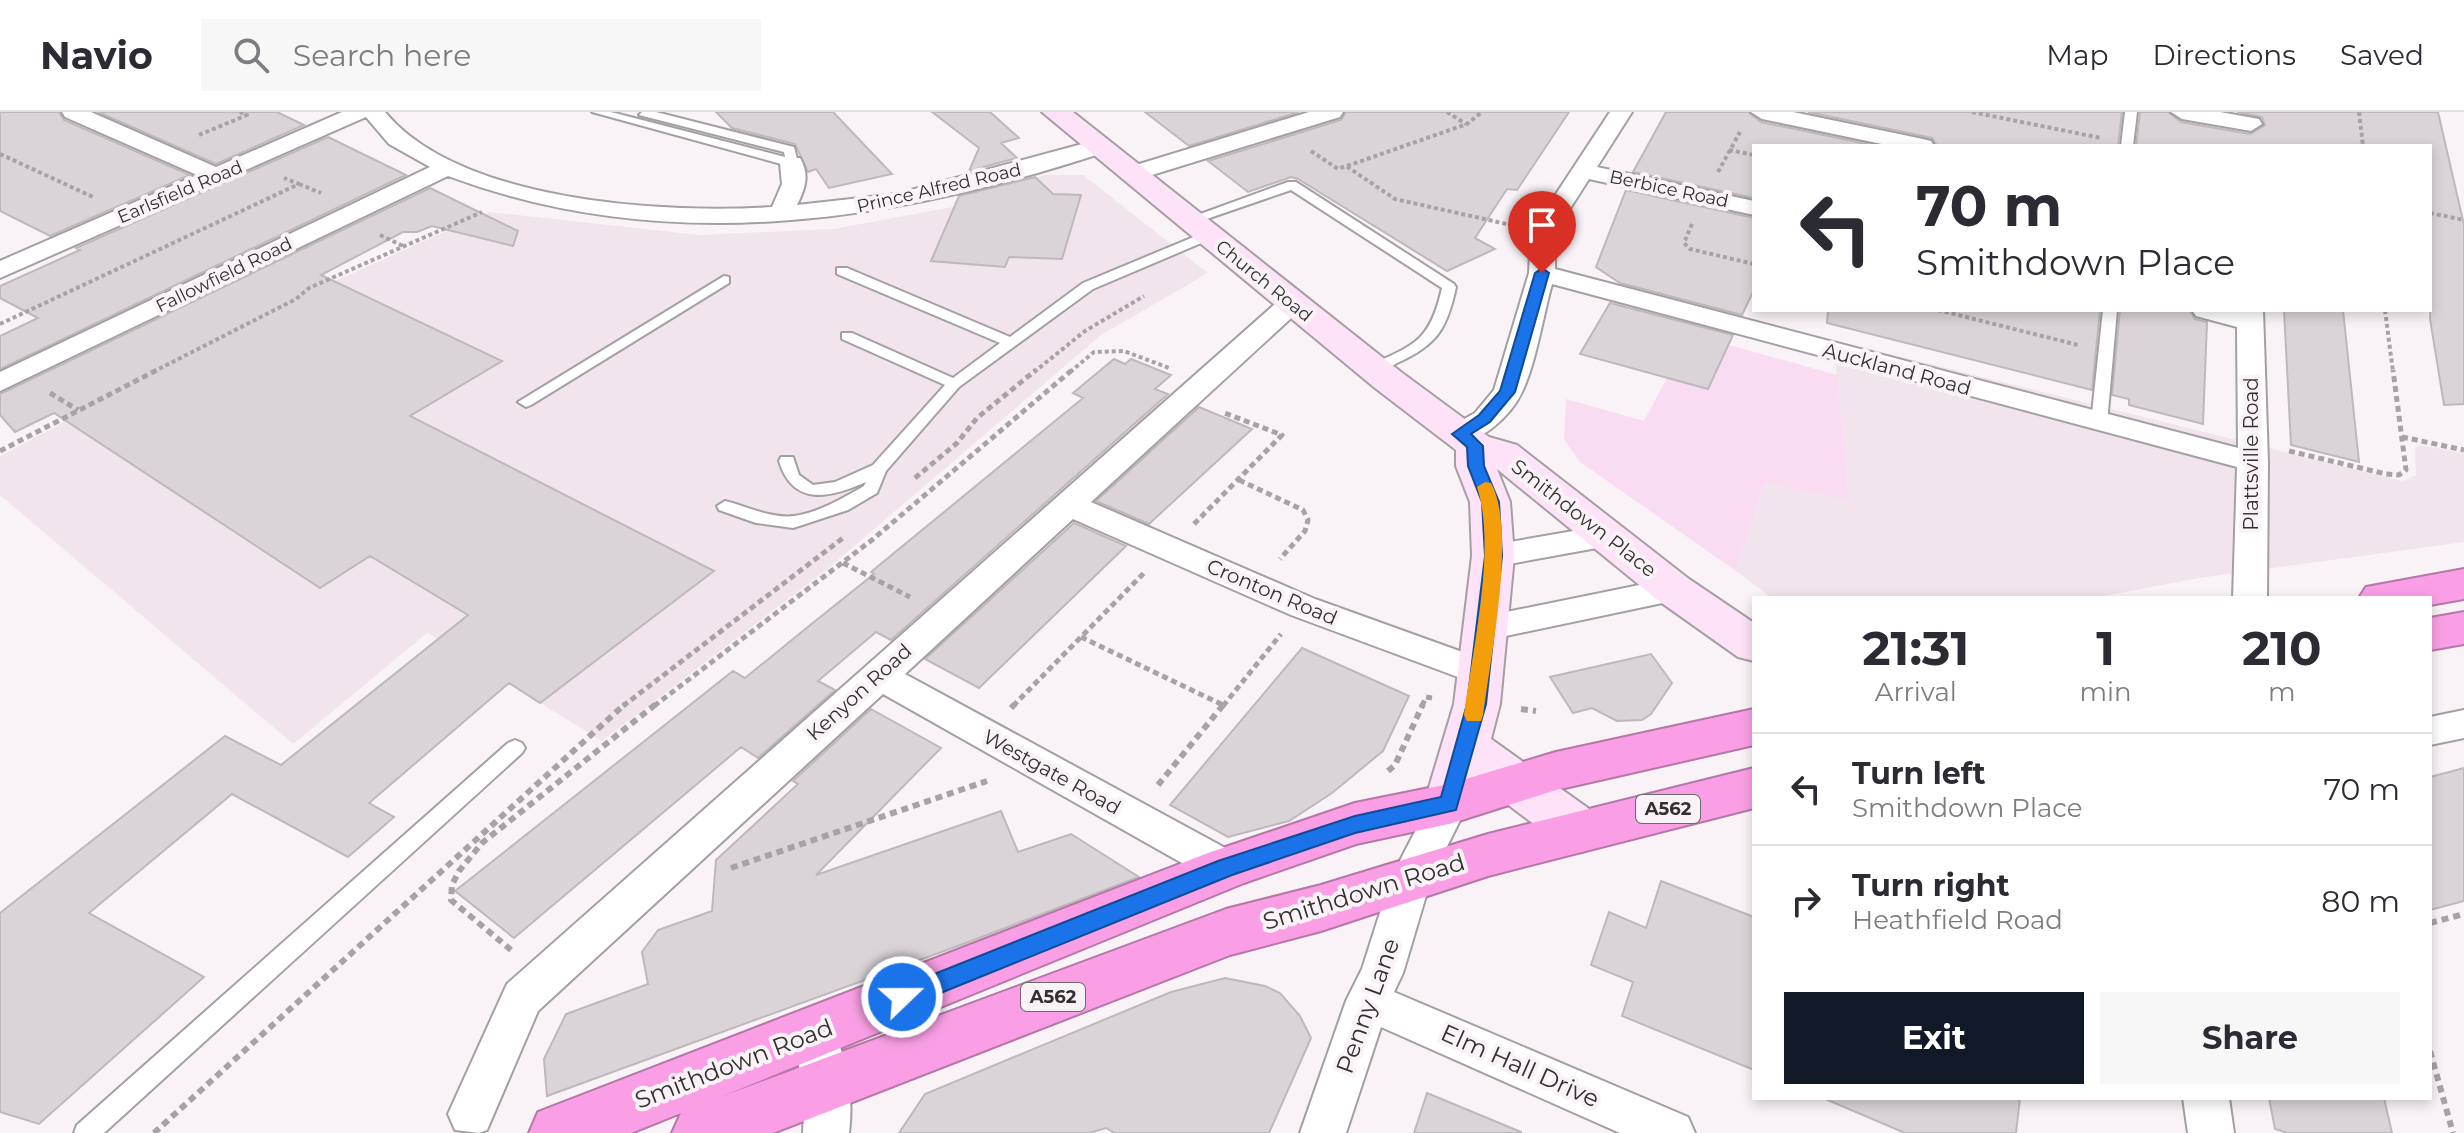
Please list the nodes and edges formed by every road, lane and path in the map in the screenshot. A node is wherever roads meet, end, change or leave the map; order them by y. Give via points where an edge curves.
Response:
1 (73, 112) edge
2 (240, 112) edge
3 (254, 112) edge
4 (598, 112) edge
5 (650, 112) edge
6 (1056, 112) edge
7 (1332, 112) edge
8 (1447, 112) edge
9 (1482, 112) edge
10 (1621, 112) edge
11 (1762, 112) edge
12 (1972, 112) edge
13 (2131, 112) edge
14 (2182, 112) edge
15 (2359, 112) edge
16 (377, 114) edge
17 (247, 115) junction
18 (1467, 124) junction
19 (2251, 127) edge
20 (1277, 129) junction
21 (1914, 144) edge
22 (2123, 144) edge
23 (2128, 144) edge
24 (2363, 144) edge
25 (1097, 147) junction
26 (1729, 150) dead end
27 (161, 151) junction
28 (0, 154) edge
29 (1752, 155) edge
30 (247, 163) junction
31 (792, 163) junction
32 (1346, 166) junction
33 (448, 167) junction
34 (1584, 171) junction
35 (1131, 174) junction
36 (218, 176) junction
37 (516, 192) junction
38 (1752, 208) edge
39 (2432, 213) edge
40 (130, 214) junction
41 (779, 215) junction
42 (2464, 220) edge
43 (1199, 228) junction
44 (1543, 232) junction
45 (0, 246) edge
46 (25, 259) junction
47 (0, 270) edge
48 (842, 271) dead end
49 (1542, 273) junction
50 (724, 280) dead end
51 (1152, 291) dead end
52 (1292, 303) junction
53 (1946, 312) edge
54 (2110, 312) edge
55 (2220, 312) edge
56 (2385, 312) edge
57 (2250, 316) edge
58 (0, 324) edge
59 (847, 336) dead end
60 (1010, 342) junction
61 (2106, 352) junction
62 (1373, 369) junction
63 (1204, 382) junction
64 (0, 383) edge
65 (954, 384) junction
66 (526, 402) dead end
67 (2099, 423) junction
68 (2402, 437) junction
69 (1468, 440) junction
70 (2464, 450) edge
71 (0, 451) edge
72 (2253, 452) junction
73 (787, 461) dead end
74 (879, 469) junction
75 (1239, 480) dead end
76 (908, 483) dead end
77 (1069, 505) junction
78 (725, 506) dead end
79 (848, 534) dead end
80 (1608, 536) junction
81 (1493, 556) junction
82 (843, 563) junction
83 (2464, 584) edge
84 (1255, 586) junction
85 (1674, 590) junction
86 (2250, 596) edge
87 (2393, 596) edge
88 (1303, 607) junction
89 (946, 615) junction
90 (2464, 628) edge
91 (2432, 634) edge
92 (1081, 637) dead end
93 (1752, 644) edge
94 (878, 675) junction
95 (1477, 687) junction
96 (1223, 705) junction
97 (2464, 724) edge
98 (1752, 727) edge
99 (2432, 731) edge
100 (515, 748) dead end
101 (1019, 754) junction
102 (1384, 773) dead end
103 (1516, 784) junction
104 (1752, 788) edge
105 (1449, 804) junction
106 (1133, 817) junction
107 (1581, 831) junction
108 (677, 857) junction
109 (1226, 868) junction
110 (1411, 878) junction
111 (2464, 914) edge
112 (2432, 922) edge
113 (549, 975) junction
114 (1368, 1001) junction
115 (2432, 1058) edge
116 (823, 1083) edge
117 (2206, 1100) edge
118 (471, 1114) dead end
119 (86, 1133) edge
120 (154, 1133) edge
121 (559, 1133) edge
122 (702, 1133) edge
123 (1323, 1133) edge
124 (1672, 1133) edge
125 (2211, 1133) edge
126 (2453, 1133) edge

1 - 27 street
2 - 17 path
3 - 17 path
4 - 31 lane
5 - 31 lane via 645,115 790,150
6 - 25 street, Church Road
7 - 20 street
8 - 18 path
9 - 18 path
10 - 34 street
11 - 21 street
12 - 22 path
13 - 23 lane
14 - 19 street
15 - 24 path
16 - 30 street, Earlsfield Road
16 - 33 street, Prince Alfred Road via 394,137
17 - 27 path
18 - 32 path
20 - 32 path via 1338,169
20 - 35 street
25 - 35 street, Church Road
25 - 41 street, Prince Alfred Road via 883,204
26 - 29 path
27 - 36 street
28 - 40 path
30 - 36 street, Earlsfield Road
30 - 58 path via 299,184
31 - 41 street via 797,174 794,188
32 - 44 path via 1395,199
33 - 37 street, Prince Alfred Road
33 - 64 street, Fallowfield Road
34 - 38 street, Berbice Road
34 - 44 street
35 - 43 street, Church Road
36 - 40 street, Earlsfield Road
37 - 41 street, Prince Alfred Road via 673,215
37 - 71 path via 309,288
39 - 42 path
40 - 46 street, Earlsfield Road
43 - 52 street, Church Road
43 - 60 lane via 1088,286
43 - 62 lane via 1292,185 1449,287 1443,320 1433,336
44 - 49 street
45 - 46 street
46 - 47 street, Earlsfield Road
48 - 60 lane
49 - 67 street, Auckland Road
49 - 69 street via 1508,392
50 - 66 lane
51 - 76 path via 1085,331 977,418 957,443
52 - 62 street, Church Road
52 - 63 street, Kenyon Road
53 - 61 path
54 - 61 lane
55 - 57 street
56 - 68 path
57 - 72 street, Plattsville Road
59 - 65 lane
60 - 65 lane
61 - 67 lane
62 - 69 street, Church Road
63 - 77 street, Kenyon Road
63 - 82 path via 1124,351 1094,352
65 - 74 lane
67 - 72 street, Auckland Road
68 - 70 path
68 - 72 path via 2406,470 2399,475
69 - 80 street, Smithdown Place via 1503,454
69 - 81 street, Smithdown Place via 1490,502
72 - 86 street, Plattsville Road
73 - 74 lane via 798,486 816,490
74 - 78 lane via 871,489 842,506 793,522
75 - 84 path via 1293,503 1308,520 1305,531
77 - 84 street, Cronton Road
77 - 89 street, Kenyon Road
79 - 120 path via 612,714
80 - 81 street
80 - 85 street, Smithdown Place
81 - 95 street, Smithdown Place
82 - 89 path
82 - 113 path via 547,789 457,869 451,900 511,951
83 - 87 highway
84 - 88 street, Cronton Road
85 - 93 street, Smithdown Place
85 - 95 street
88 - 95 street, Cronton Road
88 - 96 path
89 - 94 street, Kenyon Road
90 - 91 highway
92 - 96 path
94 - 101 street, Westgate Road
94 - 108 street, Kenyon Road
95 - 102 path via 1426,697 1395,765
95 - 103 street
95 - 105 street, Smithdown Place
96 - 106 path
97 - 99 street
98 - 103 highway, Smithdown Road / A562
100 - 119 lane
101 - 106 street, Westgate Road
101 - 108 path via 994,778 707,876
103 - 105 highway, Smithdown Road / A562
103 - 107 street
104 - 107 highway, A562
105 - 109 highway, Smithdown Road / A562 via 1355,824
105 - 110 street, Penny Lane
106 - 109 street, Westgate Road
107 - 110 highway, Smithdown Road / A562
108 - 113 street, Kenyon Road
109 - 116 highway, Smithdown Road / A562
110 - 114 street, Penny Lane
110 - 116 highway, Smithdown Road / A562 via 1226,932
111 - 112 path
113 - 118 street, Kenyon Road via 522,998
114 - 123 street, Penny Lane
114 - 124 street, Elm Hall Drive
115 - 126 path
116 - 121 highway, Smithdown Road / A562
116 - 122 highway, Smithdown Road / A562
117 - 125 street

